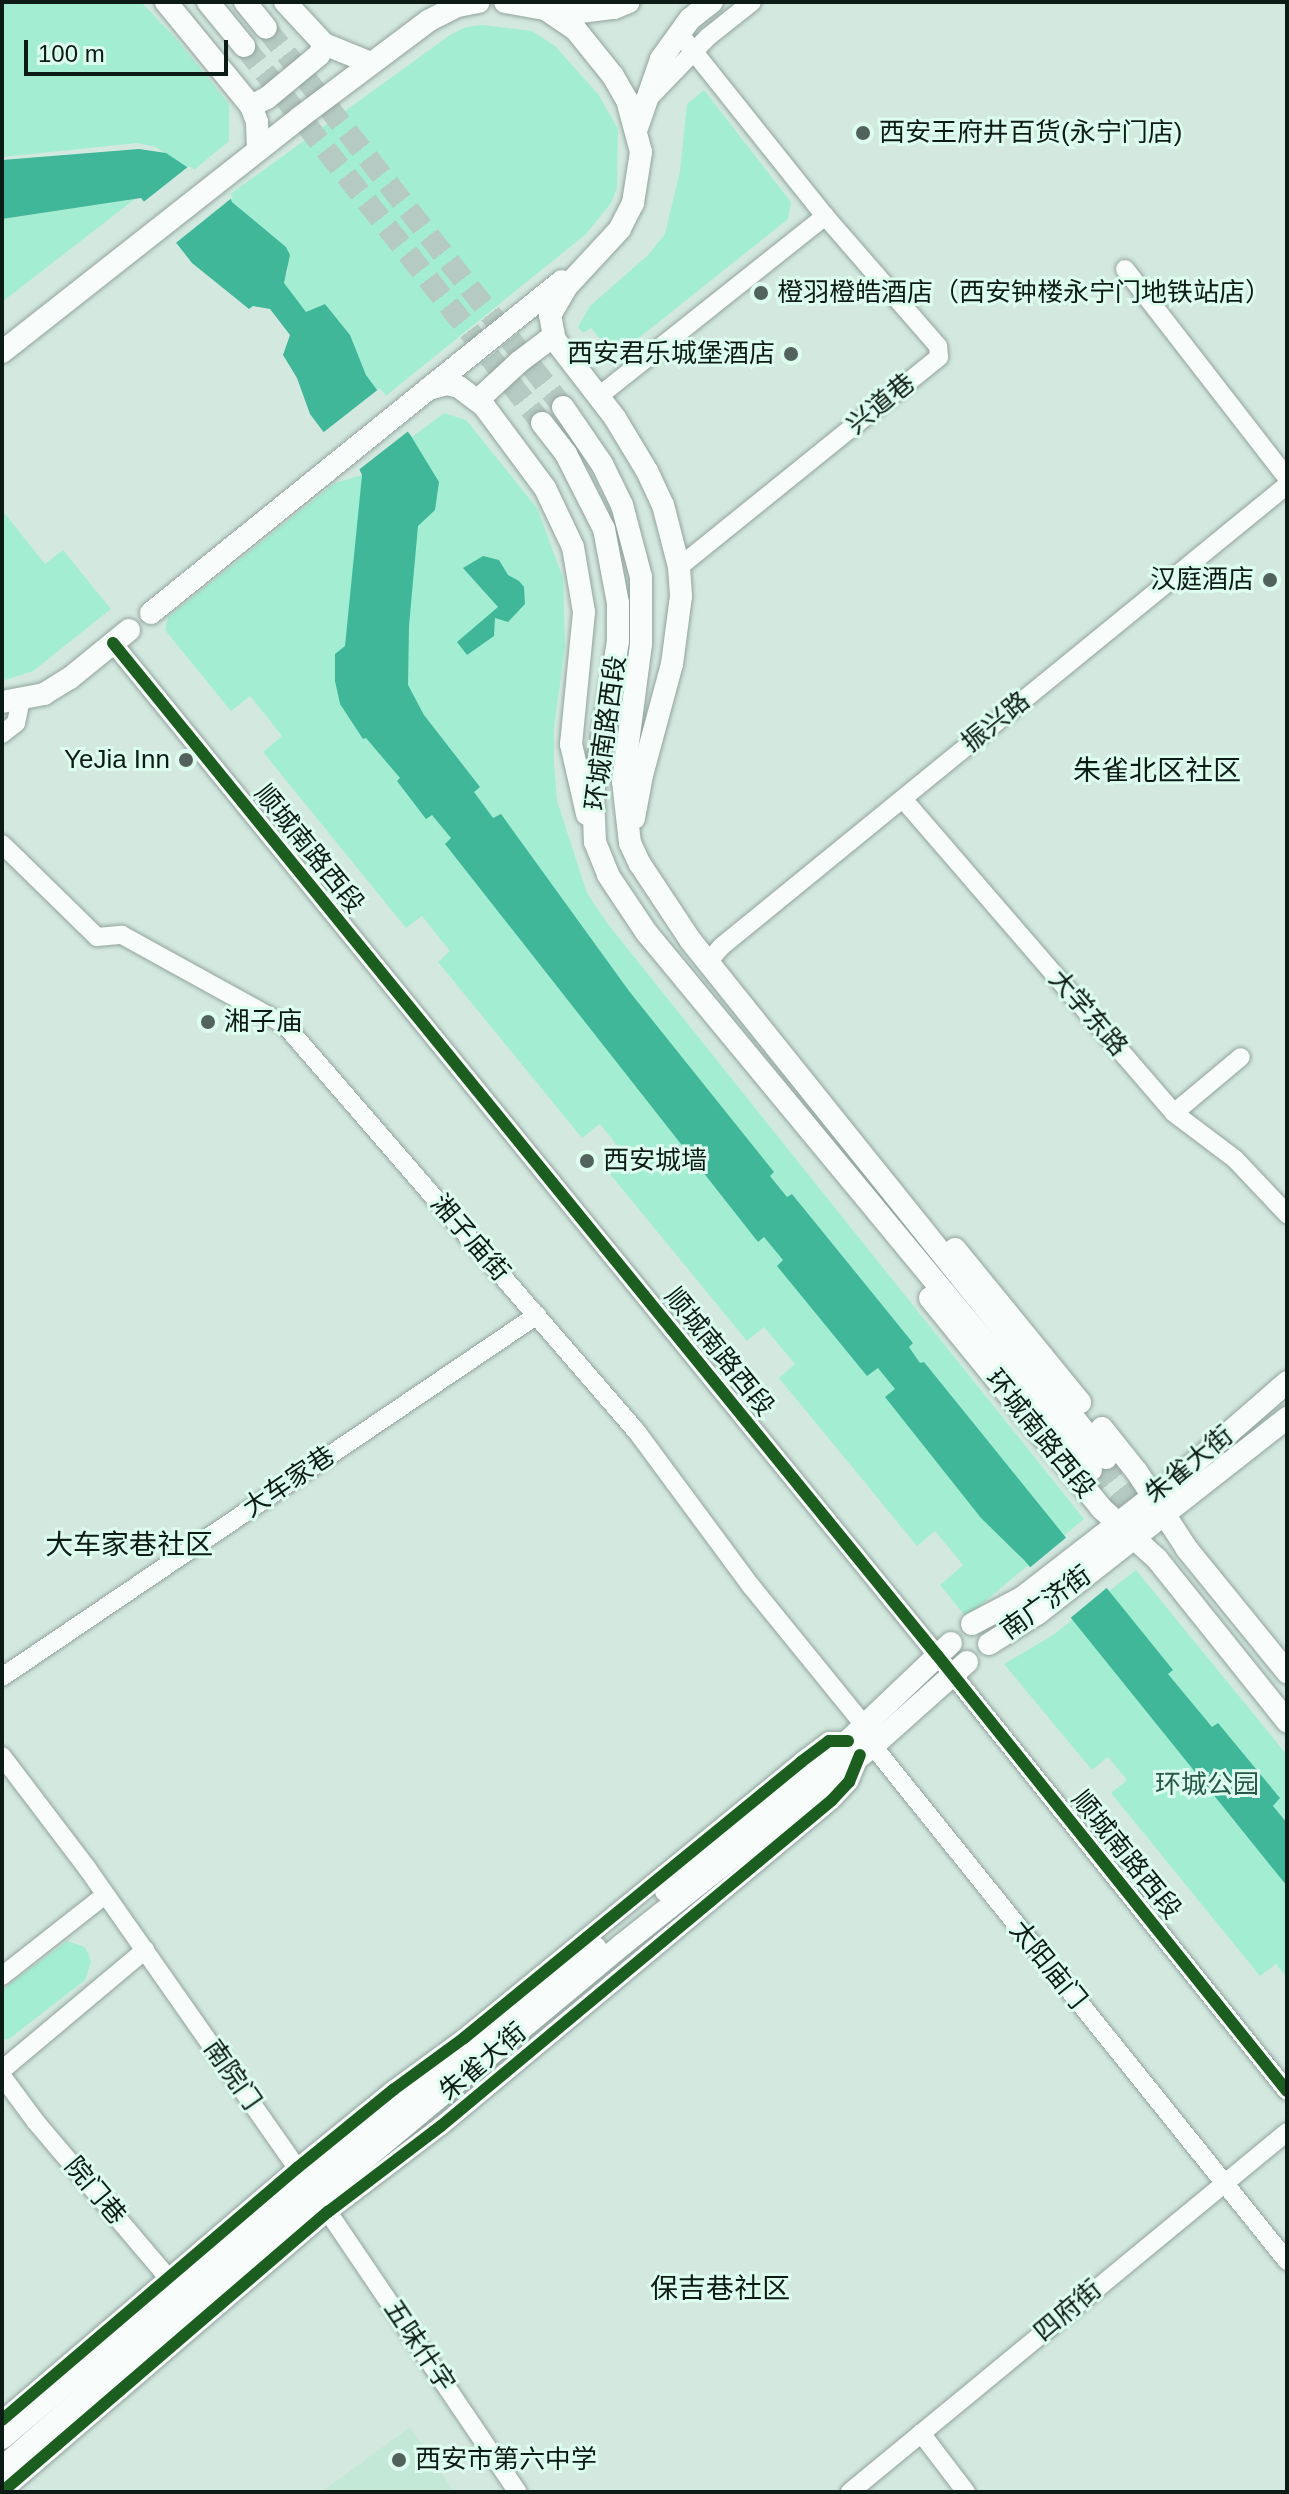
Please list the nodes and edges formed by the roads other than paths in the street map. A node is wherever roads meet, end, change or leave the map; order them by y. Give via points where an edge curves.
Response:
1 (166, 2) edge
2 (208, 2) edge
3 (245, 2) edge
4 (285, 2) edge
5 (479, 2) edge
6 (505, 2) edge
7 (600, 2) edge
8 (629, 2) edge
9 (712, 2) edge
10 (752, 2) edge
11 (556, 10) junction
12 (266, 28) tunnel mouth
13 (679, 33) junction
14 (324, 44) junction
15 (244, 46) tunnel mouth
16 (694, 52) junction
17 (371, 63) junction
18 (251, 106) junction
19 (644, 106) junction
20 (637, 128) junction
21 (258, 150) junction
22 (825, 216) junction
23 (595, 255) junction
24 (1125, 269) dead end
25 (555, 340) junction
26 (2, 352) edge
27 (427, 390) junction
28 (599, 396) junction
29 (478, 400) junction
30 (563, 407) tunnel mouth
31 (542, 423) tunnel mouth
32 (1287, 478) edge
33 (1287, 485) edge
34 (679, 567) junction
35 (151, 613) dead end
36 (121, 636) joint
37 (12, 701) edge
38 (2, 734) edge
39 (903, 799) junction
40 (595, 842) junction
41 (630, 843) junction
42 (2, 844) edge
43 (708, 962) junction
44 (1241, 1057) dead end
45 (811, 1090) junction
46 (1174, 1113) junction
47 (813, 1131) junction
48 (1287, 1214) edge
49 (537, 1315) junction
50 (1287, 1382) edge
51 (1287, 1418) edge
52 (1152, 1496) junction
53 (1165, 1516) junction
54 (1117, 1523) junction
55 (1134, 1539) junction
56 (1096, 1553) junction
57 (1030, 1606) junction
58 (972, 1624) dead end
59 (989, 1644) dead end
60 (944, 1649) junction
61 (960, 1668) junction
62 (1287, 1672) edge
63 (2, 1677) edge
64 (1287, 1721) edge
65 (861, 1742) junction
66 (2, 1756) edge
67 (105, 1895) junction
68 (145, 1950) junction
69 (2, 1976) edge
70 (2, 2073) edge
71 (1287, 2091) edge
72 (1287, 2132) edge
73 (301, 2174) junction
74 (1223, 2183) junction
75 (324, 2206) junction
76 (1287, 2261) edge
77 (178, 2290) junction
78 (2, 2420) edge
79 (921, 2433) junction
80 (2, 2438) edge
81 (2, 2468) edge
82 (2, 2492) edge
83 (518, 2492) edge
84 (850, 2492) edge
85 (966, 2492) edge

1 - 18 main road
2 - 15 main road
3 - 12 main road
4 - 14 main road
5 - 17 main road via 428,21
6 - 11 main road
7 - 11 street
8 - 11 main road via 614,8
9 - 13 main road
10 - 16 street
11 - 20 main road via 596,52 627,100
13 - 16 street, 兴道巷
13 - 19 main road via 661,59
14 - 17 main road
14 - 18 main road via 319,55
16 - 19 street via 655,88
16 - 22 street, 兴道巷
17 - 21 main road
18 - 21 main road
19 - 20 main road
20 - 23 main road via 641,152 633,203 620,229
21 - 26 main road
22 - 28 street
22 - 34 street, 兴道巷 via 938,346 939,357
23 - 25 main road via 555,302 550,315
23 - 27 main road
24 - 32 street
25 - 28 main road
25 - 29 main road via 528,355
27 - 29 main road via 447,384
27 - 35 main road
28 - 34 main road via 630,440 663,505
29 - 40 main road via 531,466 573,547 584,612 571,744
30 - 41 main road, 环城南路西段 via 602,464 622,505 641,577 641,644 623,781
31 - 40 main road, 环城南路西段 via 566,454 604,529 618,603 618,641 593,793
33 - 39 street, 振兴路
34 - 41 main road via 676,642
36 - 37 main road via 44,694
36 - 60 street, 顺城南路西段
37 - 38 street via 16,723
39 - 43 street, 振兴路
39 - 46 street, 大学东路
40 - 47 main road, 环城南路西段 via 608,875 646,932
41 - 43 main road, 环城南路西段 via 657,894
42 - 49 street, 湘子庙街 via 97,937 122,935 285,1025
43 - 45 main road, 环城南路西段
44 - 46 street
45 - 47 main road, 环城南路西段 via 1098,1464
45 - 52 main road, 环城南路西段 via 938,1228
46 - 48 street, 大学东路 via 1235,1159
47 - 54 main road, 环城南路西段 via 856,1207
49 - 63 street, 大车家巷
49 - 65 street, 湘子庙街 via 637,1432
50 - 52 main road, 朱雀大街
51 - 53 main road, 朱雀大街
52 - 53 main road, 环城南路西段
52 - 54 main road, 朱雀大街
53 - 55 main road, 朱雀大街
53 - 62 main road, 环城南路西段
54 - 55 main road, 环城南路西段
54 - 56 main road, 朱雀大街
55 - 56 main road, 朱雀大街
55 - 64 main road, 环城南路西段 via 1157,1559
56 - 57 main road, 南广济街
57 - 58 main road, 南广济街
57 - 59 main road, 南广济街
60 - 61 street, 顺城南路西段
60 - 65 main road, 朱雀大街
61 - 65 main road, 朱雀大街
61 - 71 street, 顺城南路西段
65 - 73 main road, 朱雀大街
65 - 74 street, 太阳庙门
65 - 75 main road, 朱雀大街
66 - 67 street, 南院门
67 - 68 street, 南院门
67 - 69 street
68 - 70 street
68 - 73 street, 南院门
70 - 77 street, 院门巷 via 36,2122
72 - 74 street, 四府街
73 - 75 street, 南院门
73 - 77 main road, 朱雀大街
74 - 76 street, 太阳庙门
74 - 79 street, 四府街
75 - 77 main road, 朱雀大街
75 - 82 street
75 - 83 street, 五味什字
77 - 78 street
77 - 80 main road, 朱雀大街
77 - 81 main road, 朱雀大街
79 - 84 street, 四府街
79 - 85 street

